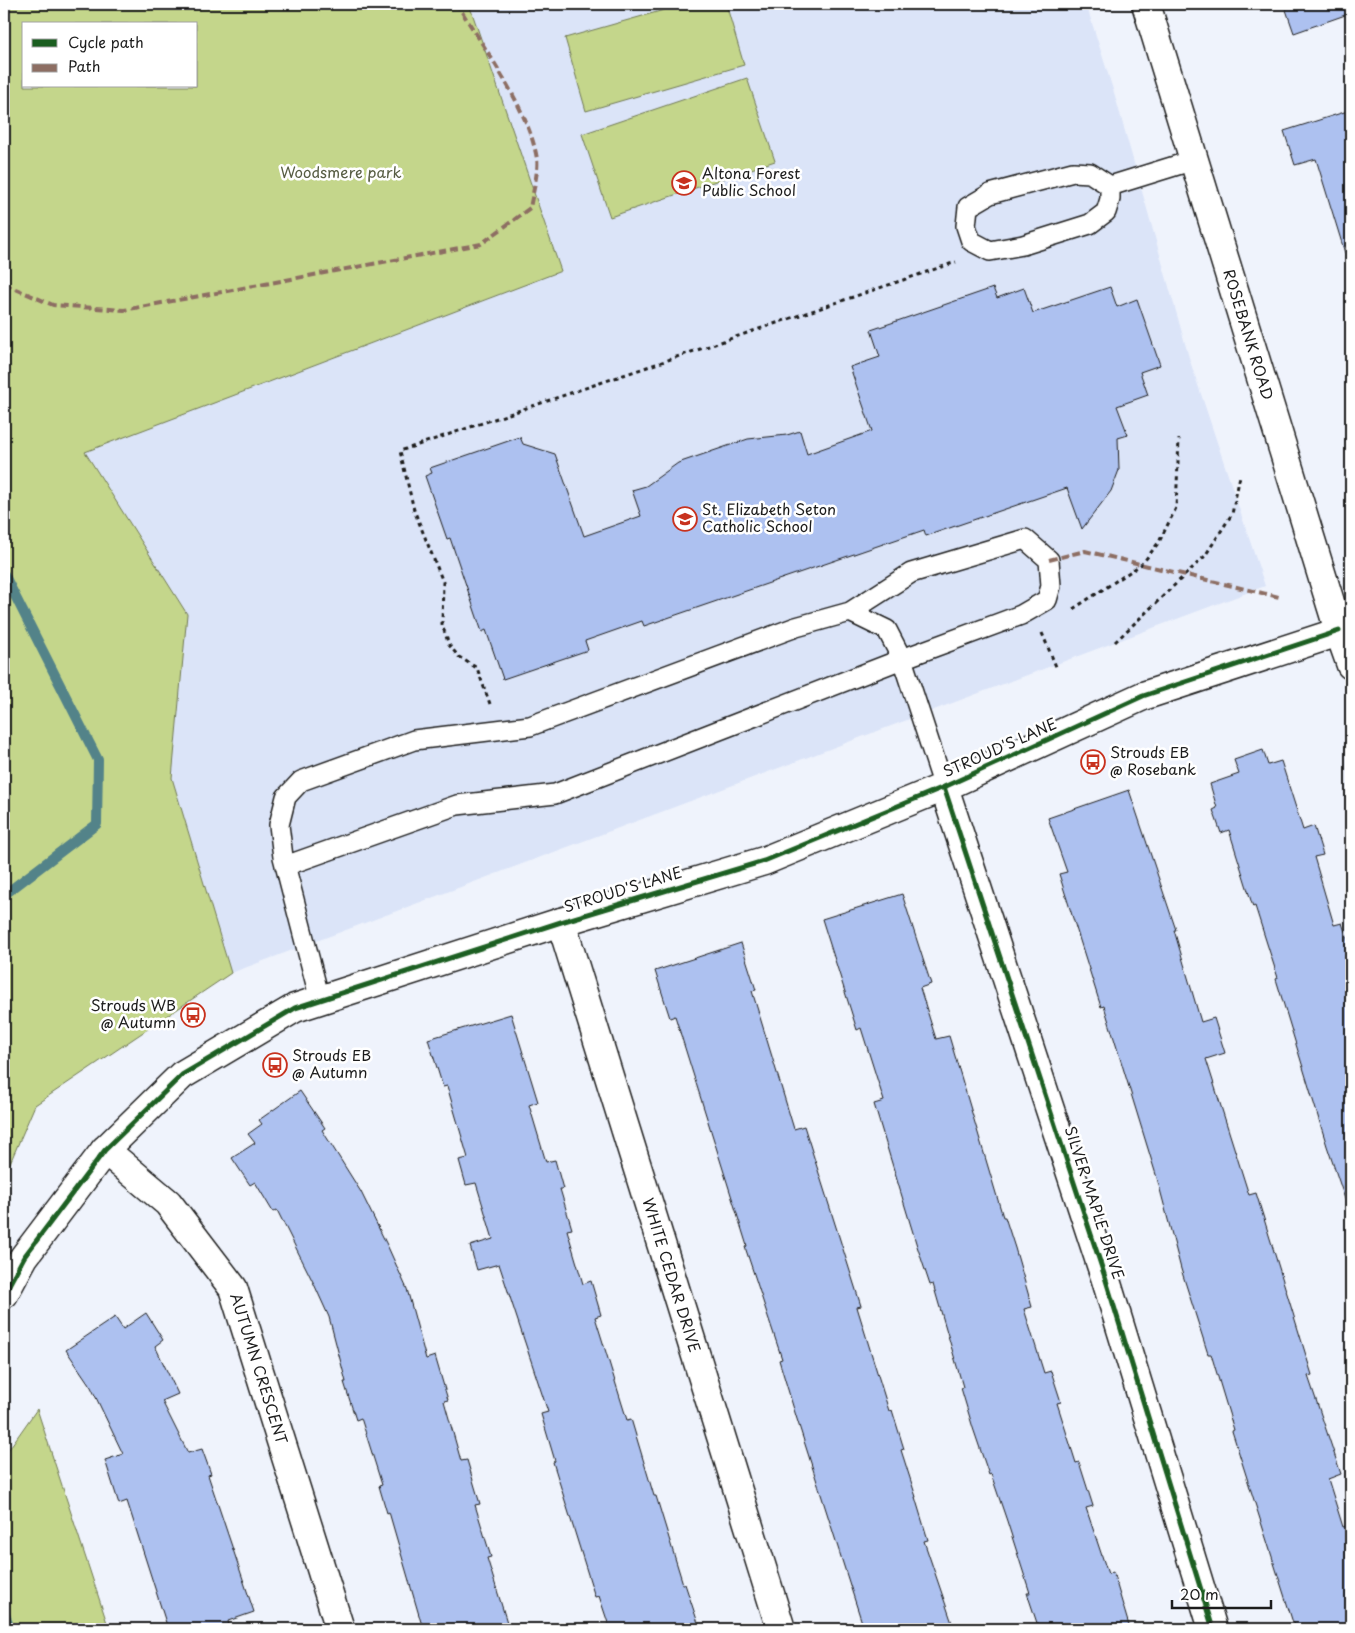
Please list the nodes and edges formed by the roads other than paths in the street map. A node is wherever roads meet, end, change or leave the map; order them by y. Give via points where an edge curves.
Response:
1 (1146, 4) edge
2 (1194, 160) junction
3 (1110, 186) junction
4 (850, 612) junction
5 (1345, 630) edge
6 (902, 659) junction
7 (1351, 665) edge
8 (944, 787) junction
9 (285, 866) junction
10 (561, 922) junction
11 (320, 1000) junction
12 (105, 1150) junction
13 (4, 1294) edge
14 (340, 1629) edge
15 (781, 1629) edge
16 (1213, 1629) edge

1 - 2 street, ROSEBANK ROAD
2 - 3 lane
2 - 5 street, ROSEBANK ROAD
3 - 3 lane via 1090,173 1073,172 990,194 968,207 966,226 971,241 990,251 1023,245 1090,224 1106,212
4 - 6 lane via 887,630
4 - 6 lane via 911,573 1025,539 1049,560 1051,586 1047,600 1021,615
4 - 9 lane via 796,628 530,726 414,740 301,781 286,797 279,825
5 - 7 street, ROSEBANK ROAD
5 - 8 street, STROUD'S LANE via 1143,696
6 - 8 lane
6 - 9 lane via 555,794 457,805
8 - 10 street, STROUD'S LANE via 764,861
8 - 16 street, SILVER MAPLE DRIVE via 1105,1277
9 - 11 lane
10 - 11 street, STROUD'S LANE
10 - 15 street, WHITE CEDAR DRIVE
11 - 12 street, STROUD'S LANE via 295,1008 182,1075
12 - 13 street, STROUD'S LANE via 24,1257
12 - 14 street, AUTUMN CRESCENT via 168,1203 233,1288

